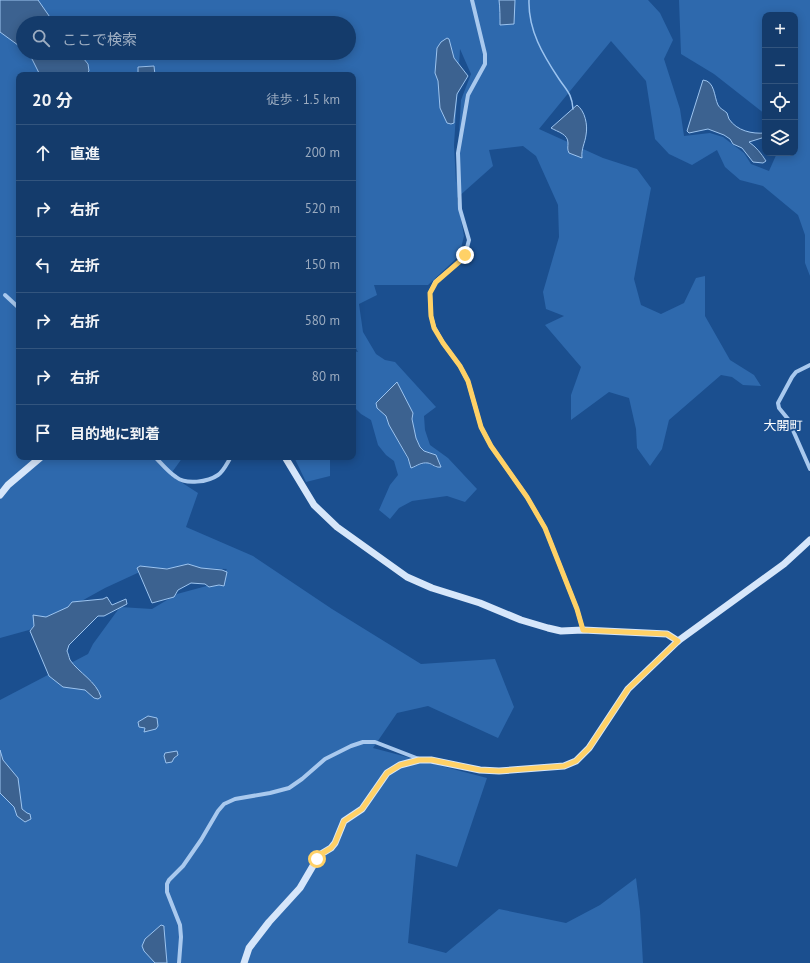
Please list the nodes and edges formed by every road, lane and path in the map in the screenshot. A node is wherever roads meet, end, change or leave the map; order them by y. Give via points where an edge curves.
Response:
1 (472, 0) edge
2 (5, 295) dead end
3 (16, 305) edge
4 (810, 365) edge
5 (37, 460) edge
6 (158, 460) edge
7 (229, 460) edge
8 (287, 460) edge
9 (810, 468) edge
10 (0, 495) edge
11 (810, 540) edge
12 (583, 630) junction
13 (678, 641) junction
14 (422, 760) junction
15 (179, 963) edge
16 (244, 963) edge

1 - 12 street via 485,54 484,64 468,95 458,153 460,209 469,240 465,255 436,282 430,293 431,316 434,328 468,381 481,427 491,446 527,497 545,528
2 - 3 street
4 - 9 street via 796,372 778,403
5 - 10 street
6 - 7 street via 176,478 198,481 219,474
8 - 12 street via 314,505 337,528 408,577 521,620 561,631
11 - 13 street via 784,564
12 - 13 street via 667,634
13 - 14 street via 628,689 589,748 576,761 564,766 499,771
14 - 15 street via 375,742 363,742 325,759 289,788 235,799 224,804 183,866 167,884 167,892 180,925
14 - 16 street via 400,765 387,773 362,809 344,821 335,843 321,854 300,888 249,948

